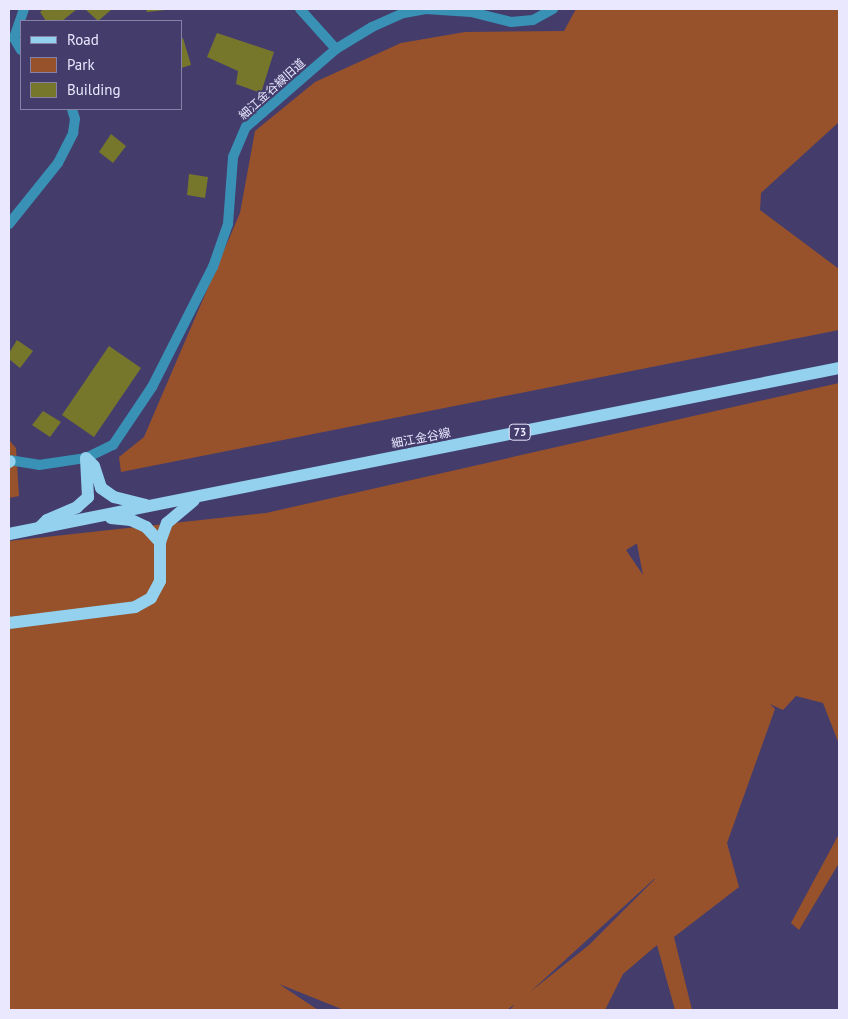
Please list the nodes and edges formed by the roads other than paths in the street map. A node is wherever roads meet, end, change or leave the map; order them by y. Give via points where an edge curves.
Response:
1 (300, 9) edge
2 (553, 9) edge
3 (20, 21) edge
4 (20, 48) edge
5 (336, 49) junction
6 (72, 110) edge
7 (9, 224) edge
8 (839, 368) edge
9 (86, 458) junction
10 (9, 461) edge
11 (200, 496) junction
12 (150, 506) junction
13 (98, 517) junction
14 (37, 530) junction
15 (9, 534) edge
16 (160, 542) junction
17 (9, 623) edge

1 - 5 street
2 - 5 street, 細江金谷線旧道 via 533,20 511,22 470,12 426,10 404,14 372,27
3 - 4 street via 14,38
5 - 9 street, 細江金谷線旧道 via 246,127 233,157 228,224 213,267 152,387 113,445
6 - 7 street via 76,119 73,133 58,163
8 - 11 main road, 細江金谷線 / 73
9 - 10 street, 細江金谷線旧道 via 38,465
9 - 12 main road via 94,466 101,488 114,497
9 - 14 main road via 88,496 77,507 47,520
11 - 12 main road, 細江金谷線 / 73
11 - 16 main road via 167,523
12 - 13 main road, 細江金谷線 / 73
13 - 14 main road, 細江金谷線 / 73
13 - 16 main road via 131,520 146,527
14 - 15 main road, 細江金谷線 / 73
16 - 17 main road via 160,581 151,598 135,606

